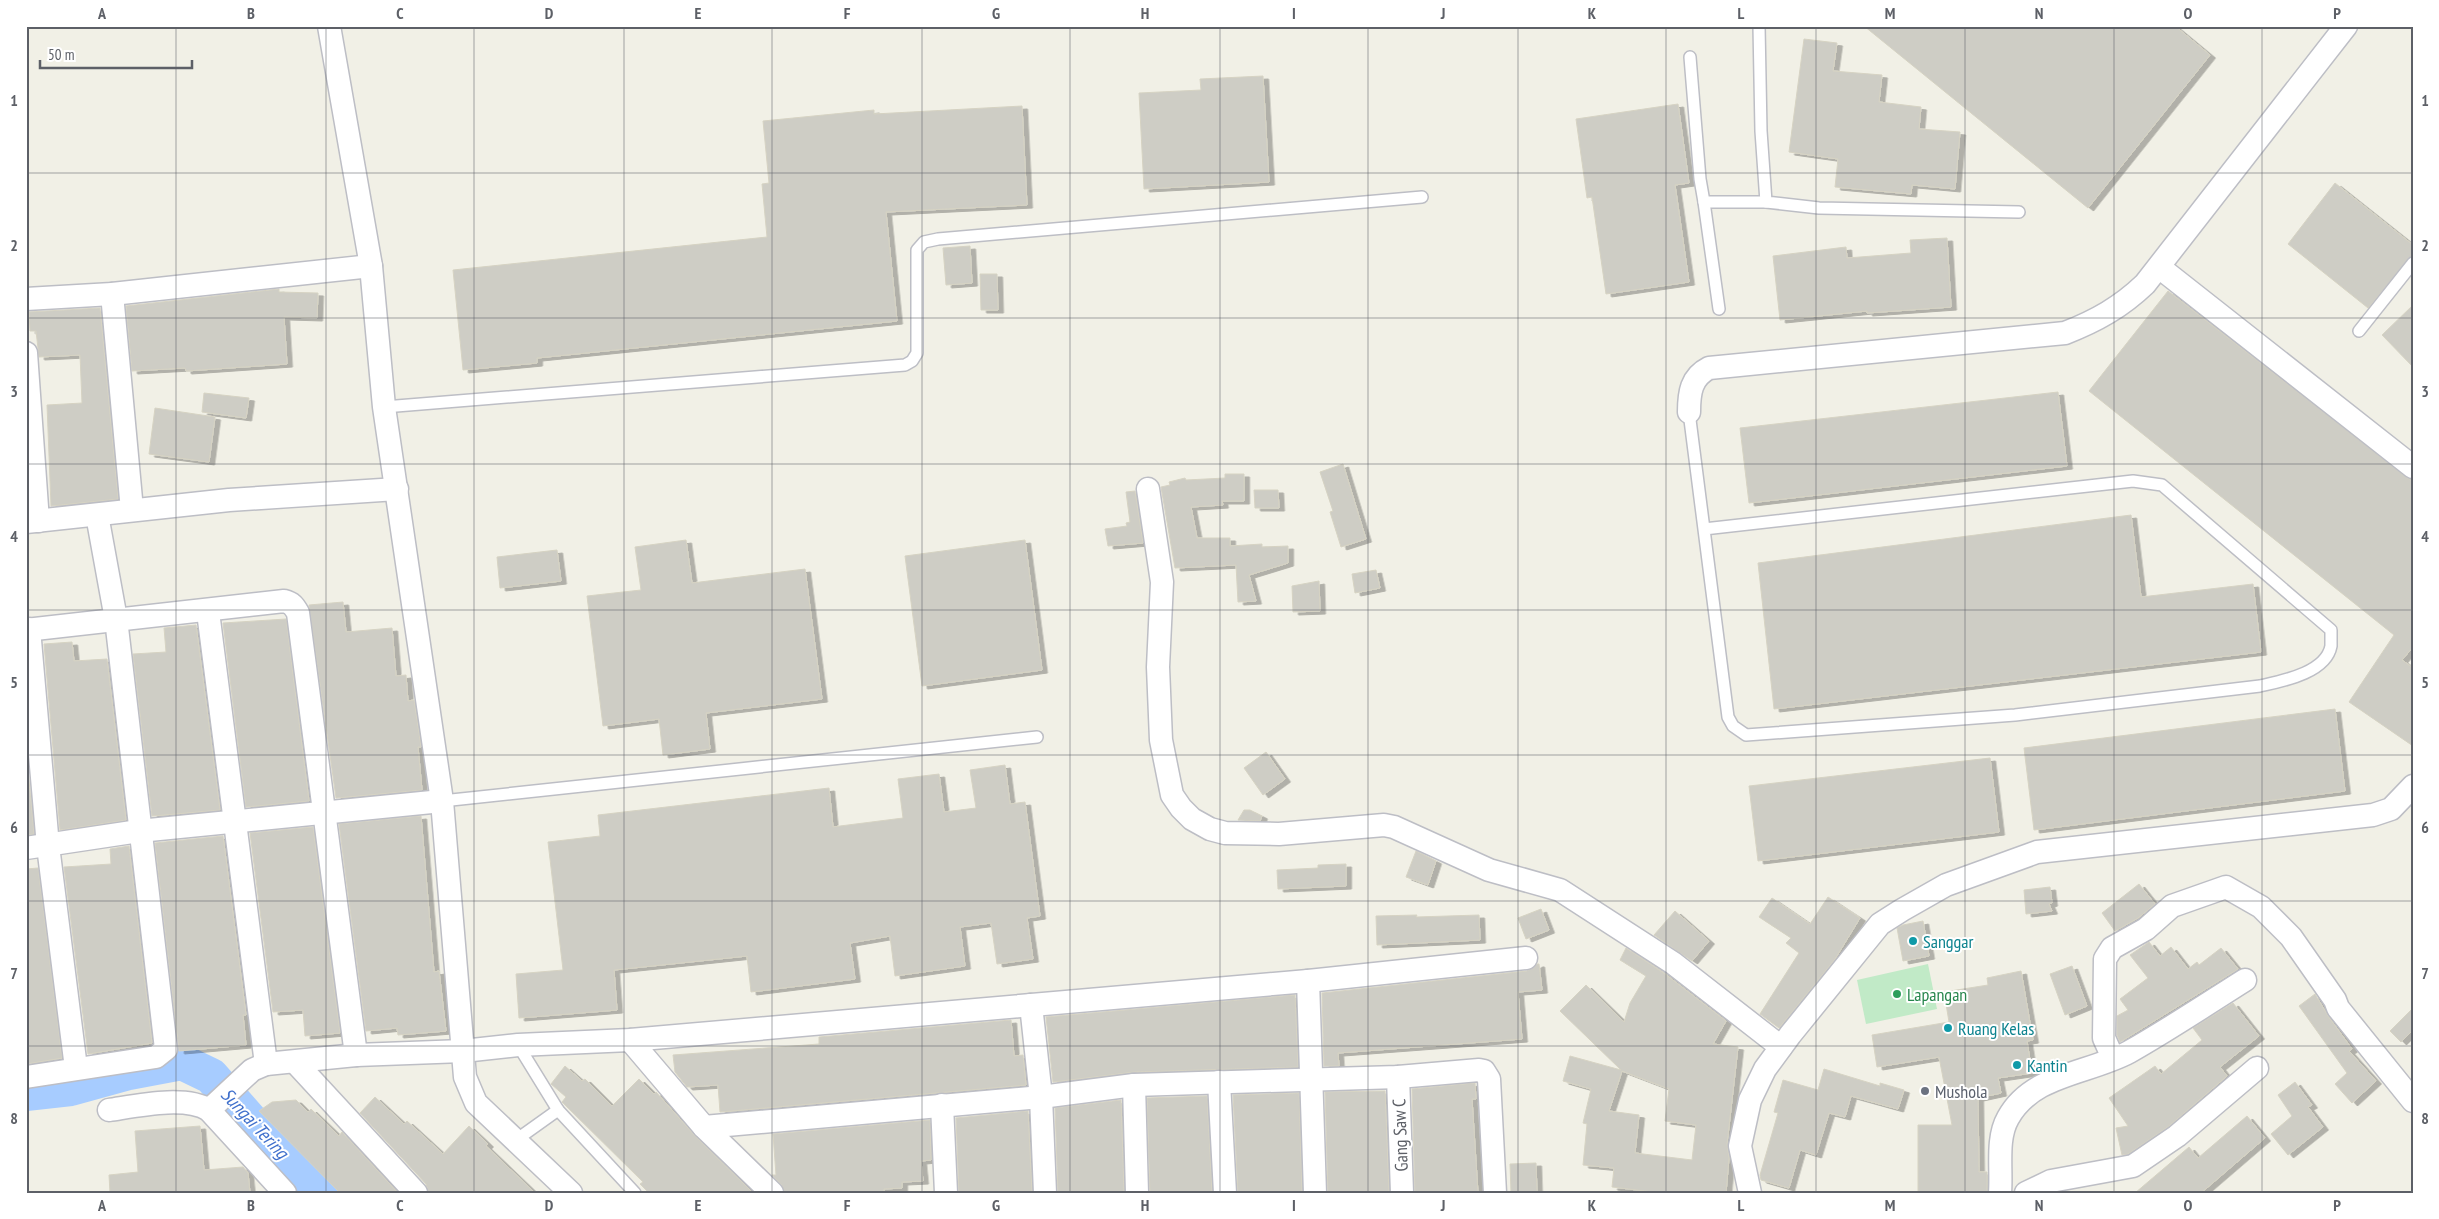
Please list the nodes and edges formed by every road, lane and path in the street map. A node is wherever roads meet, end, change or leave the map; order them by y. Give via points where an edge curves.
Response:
1 (330, 26) edge
2 (1759, 26) edge
3 (2346, 26) edge
4 (1690, 56) dead end
5 (1422, 197) dead end
6 (1704, 202) junction
7 (1766, 202) junction
8 (2019, 212) dead end
9 (2413, 263) edge
10 (371, 266) junction
11 (2159, 267) junction
12 (112, 294) junction
13 (26, 299) edge
14 (1719, 310) dead end
15 (2359, 331) dead end
16 (26, 353) edge
17 (384, 407) junction
18 (1689, 412) joint
19 (2413, 467) edge
20 (397, 489) junction
21 (1148, 489) dead end
22 (132, 510) junction
23 (97, 515) junction
24 (32, 522) edge
25 (1704, 529) junction
26 (208, 612) junction
27 (116, 619) junction
28 (28, 630) edge
29 (1037, 737) dead end
30 (2413, 786) edge
31 (442, 801) junction
32 (323, 811) junction
33 (233, 821) junction
34 (140, 831) junction
35 (48, 846) junction
36 (26, 848) edge
37 (1526, 958) dead end
38 (2245, 980) dead end
39 (1308, 981) junction
40 (1031, 1004) junction
41 (630, 1040) junction
42 (518, 1045) junction
43 (1781, 1047) junction
44 (463, 1051) junction
45 (356, 1055) junction
46 (2113, 1058) junction
47 (295, 1062) junction
48 (259, 1067) junction
49 (76, 1068) junction
50 (2257, 1068) dead end
51 (1398, 1076) junction
52 (26, 1077) edge
53 (1312, 1080) junction
54 (1219, 1082) junction
55 (1134, 1085) junction
56 (1041, 1096) junction
57 (2413, 1101) edge
58 (942, 1105) junction
59 (211, 1108) junction
60 (109, 1110) dead end
61 (558, 1110) junction
62 (704, 1127) junction
63 (516, 1140) junction
64 (286, 1193) edge
65 (416, 1193) edge
66 (571, 1193) edge
67 (634, 1193) edge
68 (772, 1193) edge
69 (946, 1193) edge
70 (1045, 1193) edge
71 (1137, 1193) edge
72 (1225, 1193) edge
73 (1314, 1193) edge
74 (1402, 1193) edge
75 (1495, 1193) edge
76 (1750, 1193) edge
77 (2000, 1193) edge
78 (2026, 1193) edge

1 - 10 street
2 - 7 lane
3 - 11 street
4 - 6 lane
5 - 17 lane via 924,242 917,250 916,353 905,365
6 - 7 lane
6 - 14 lane
7 - 8 lane via 1819,208
9 - 15 lane
10 - 12 street
10 - 17 street
11 - 18 street via 2124,304 2065,333 1709,368 1701,372 1690,391
11 - 19 street
12 - 13 street
12 - 22 street
16 - 24 street
17 - 20 street
18 - 25 lane
20 - 22 street
20 - 31 street
21 - 43 street via 1162,582 1158,667 1161,740 1172,795 1192,818 1210,829 1225,833 1279,834 1394,827 1489,870 1560,890 1672,963
22 - 23 street
23 - 24 street
23 - 27 street
25 - 25 lane via 1728,717 1733,726 1746,735 2015,715 2260,686 2282,681 2318,665 2331,647 2331,630 2162,485 2133,481
26 - 27 street
26 - 32 street via 284,601 295,607
26 - 33 street
27 - 28 street
27 - 34 street
28 - 35 street
29 - 31 lane
30 - 43 street via 2391,809 2372,815 2037,852 1946,885 1880,924
31 - 32 street
31 - 44 street
32 - 33 street
32 - 45 street
33 - 34 street
33 - 48 street
34 - 35 street
34 - 49 street via 166,1049 156,1056
35 - 36 street
35 - 49 street
37 - 39 street
38 - 46 street
39 - 40 street
39 - 53 street
40 - 41 street
40 - 56 street
41 - 42 street
41 - 62 street
42 - 44 street
42 - 61 lane
43 - 76 street via 1765,1069 1750,1100 1740,1146
44 - 45 street
44 - 63 street via 465,1077 476,1103
45 - 47 street
46 - 57 street via 2104,1038 2105,959 2112,948 2146,930 2172,906 2226,887 2261,907 2291,937 2338,1008
46 - 77 street via 2043,1083 2024,1098 2008,1118 2000,1146
47 - 48 street
47 - 65 street
48 - 59 street
49 - 52 street
50 - 78 street via 2177,1136 2133,1166 2051,1181
51 - 53 street
51 - 74 street, Gang Saw C
51 - 75 street via 1484,1071 1489,1079 1491,1100
53 - 54 street
53 - 73 street
54 - 55 street
54 - 72 street
55 - 56 street
55 - 71 street
56 - 58 street
56 - 70 street
58 - 62 street
58 - 69 street
59 - 60 street via 181,1102
59 - 64 street
61 - 63 lane
61 - 67 lane
62 - 68 street
63 - 66 street

